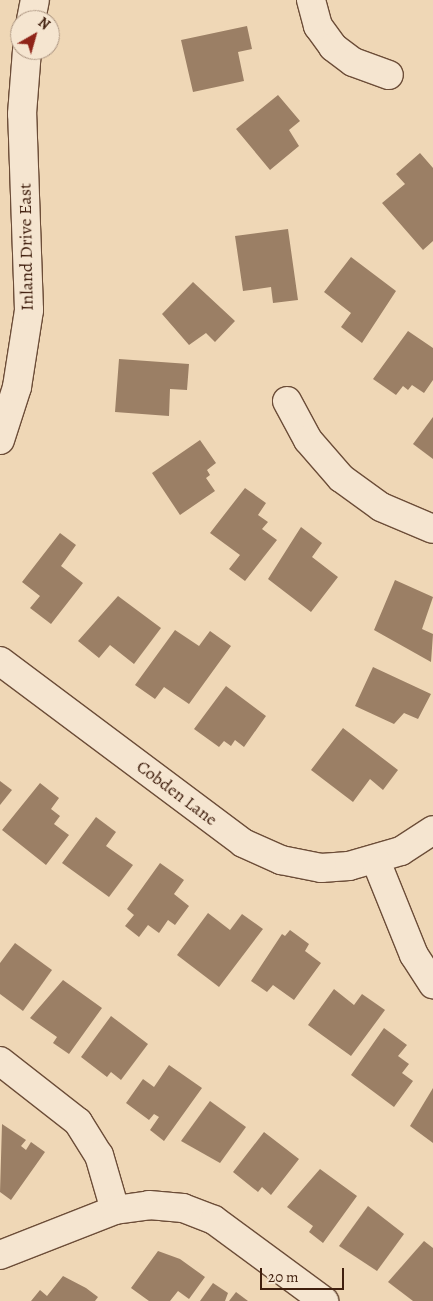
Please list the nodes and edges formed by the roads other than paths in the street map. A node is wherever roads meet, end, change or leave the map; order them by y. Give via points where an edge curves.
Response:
1 (311, 0) edge
2 (25, 60) edge
3 (389, 75) dead end
4 (286, 401) dead end
5 (0, 440) edge
6 (433, 530) edge
7 (0, 661) edge
8 (433, 830) edge
9 (376, 861) junction
10 (433, 984) edge
11 (0, 1061) edge
12 (115, 1210) junction
13 (0, 1255) edge
14 (324, 1301) edge

1 - 3 street via 318,26 333,47 353,62
2 - 5 street, Inland Drive East via 22,114 29,310 17,387
4 - 6 street via 308,440 341,478 380,507
7 - 9 street, Cobden Lane via 255,850 321,868
8 - 9 street
9 - 10 street via 414,954
11 - 12 street via 78,1122 99,1155
12 - 13 street
12 - 14 street via 154,1205 204,1214

